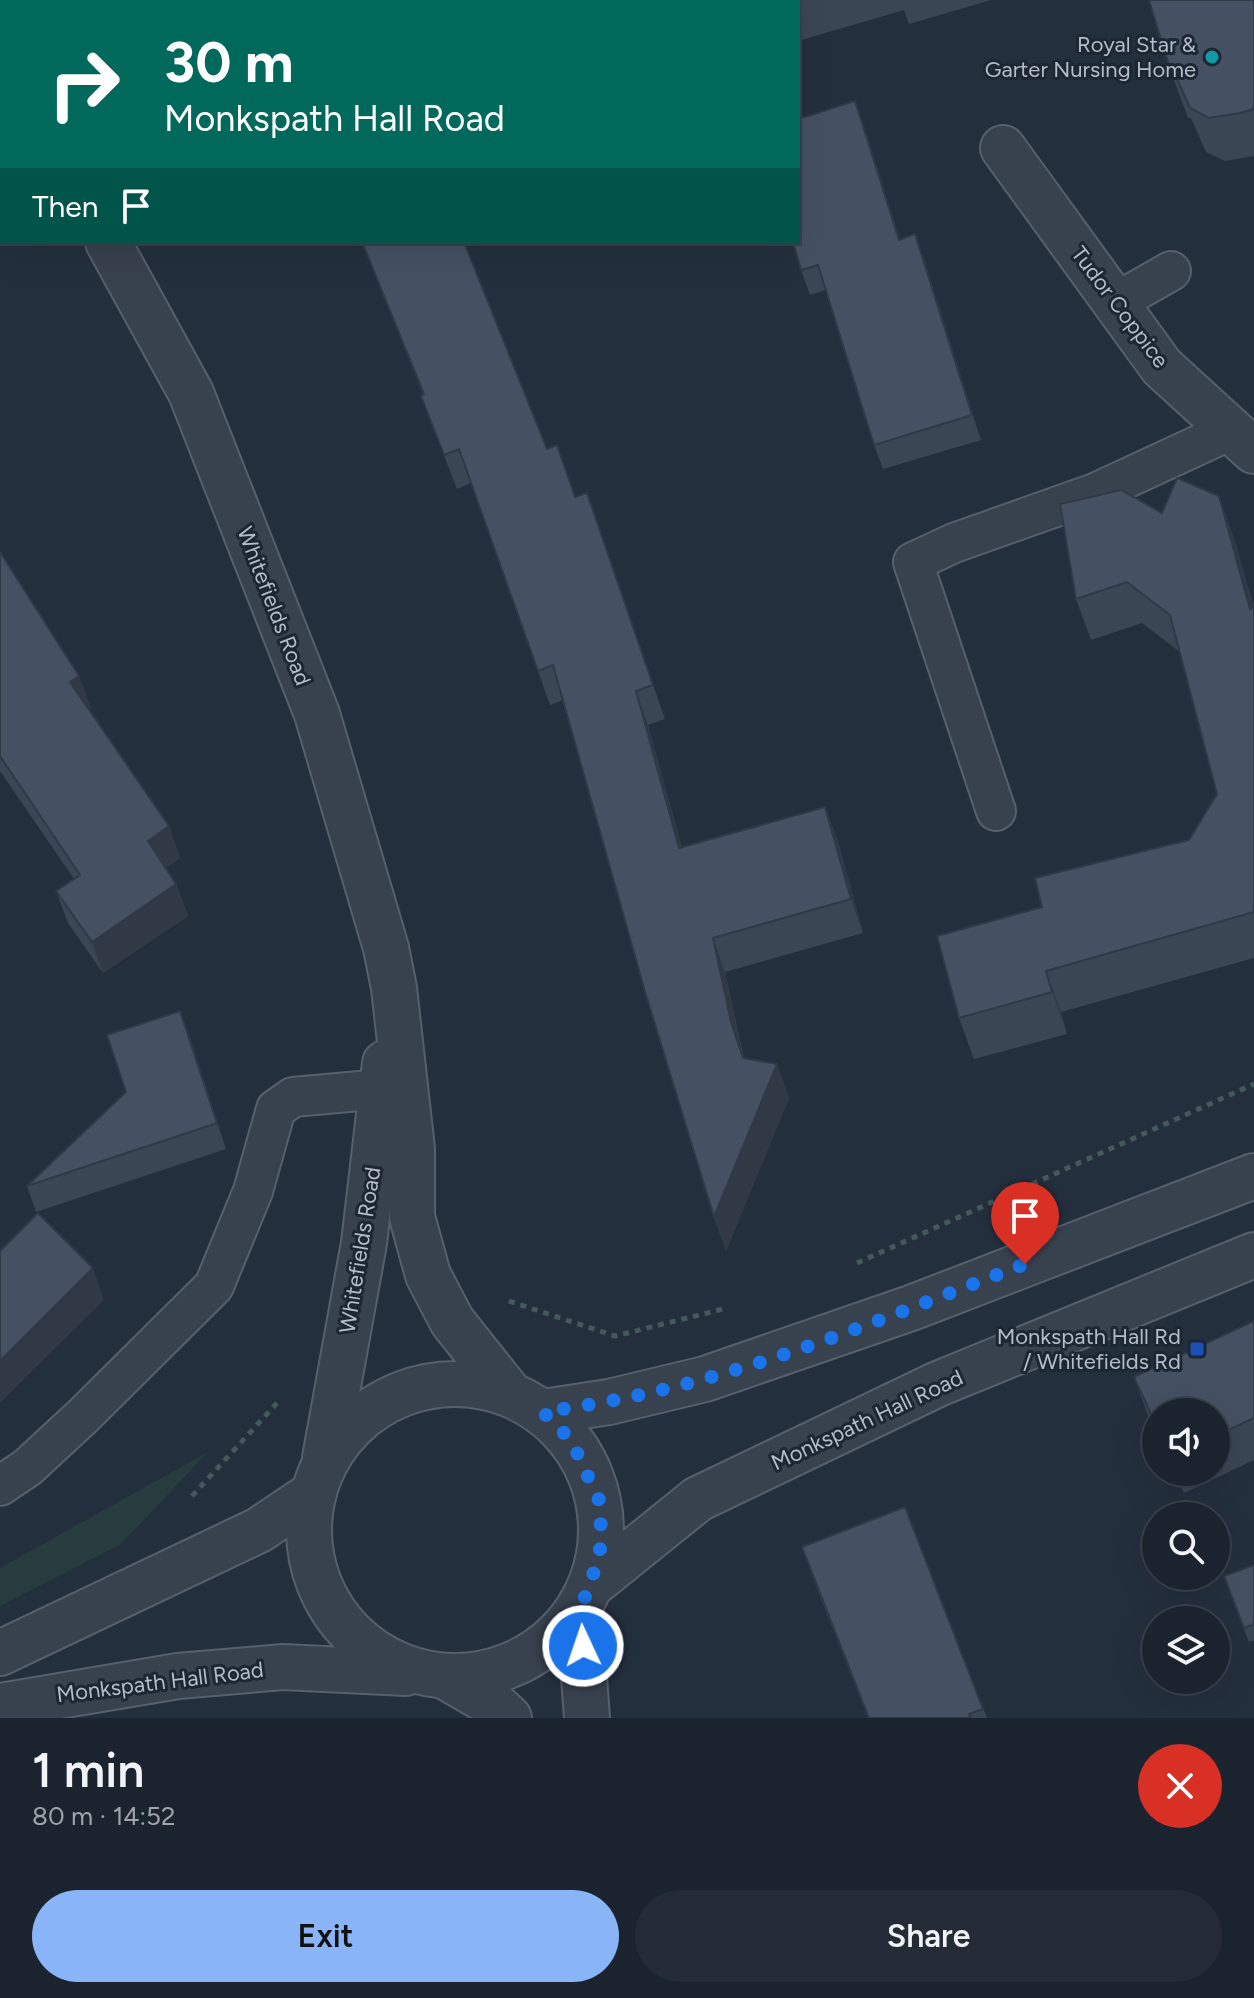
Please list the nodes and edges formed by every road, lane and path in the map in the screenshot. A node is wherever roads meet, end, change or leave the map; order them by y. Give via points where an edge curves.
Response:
1 (1003, 148) dead end
2 (109, 244) edge
3 (1171, 271) dead end
4 (1115, 303) junction
5 (1242, 440) edge
6 (996, 811) dead end
7 (394, 988) junction
8 (1254, 1084) edge
9 (382, 1089) junction
10 (1254, 1176) edge
11 (1254, 1255) edge
12 (848, 1267) dead end
13 (526, 1403) junction
14 (319, 1478) junction
15 (0, 1486) edge
16 (585, 1598) junction
17 (0, 1653) edge
18 (432, 1675) junction
19 (0, 1706) edge
20 (509, 1718) edge
21 (587, 1718) edge

1 - 4 street, Tudor Coppice
2 - 7 street, Whitefields Road via 191,393 317,714
3 - 4 lane
4 - 5 street, Tudor Coppice via 1162,367
5 - 6 lane via 913,562
7 - 9 street, Whitefields Road
7 - 13 street, Whitefields Road via 412,1149 412,1217 428,1275 452,1321
8 - 12 path
9 - 14 street, Whitefields Road via 364,1243
9 - 15 lane via 293,1097 276,1109 253,1191 214,1286 83,1416
10 - 13 street via 911,1308 705,1379 609,1402
11 - 16 street, Monkspath Hall Road via 938,1384 698,1499
13 - 14 street via 468,1384 429,1385 381,1403 349,1428
13 - 16 street, Whitefields Road via 571,1440 599,1500 602,1542
14 - 17 street via 259,1530
14 - 18 street, Whitefields Road via 310,1554 328,1603 369,1650
16 - 18 street, Monkspath Hall Road via 564,1629 516,1664 477,1675
16 - 21 street
18 - 19 street, Monkspath Hall Road via 283,1667 178,1676
18 - 20 street via 496,1706

